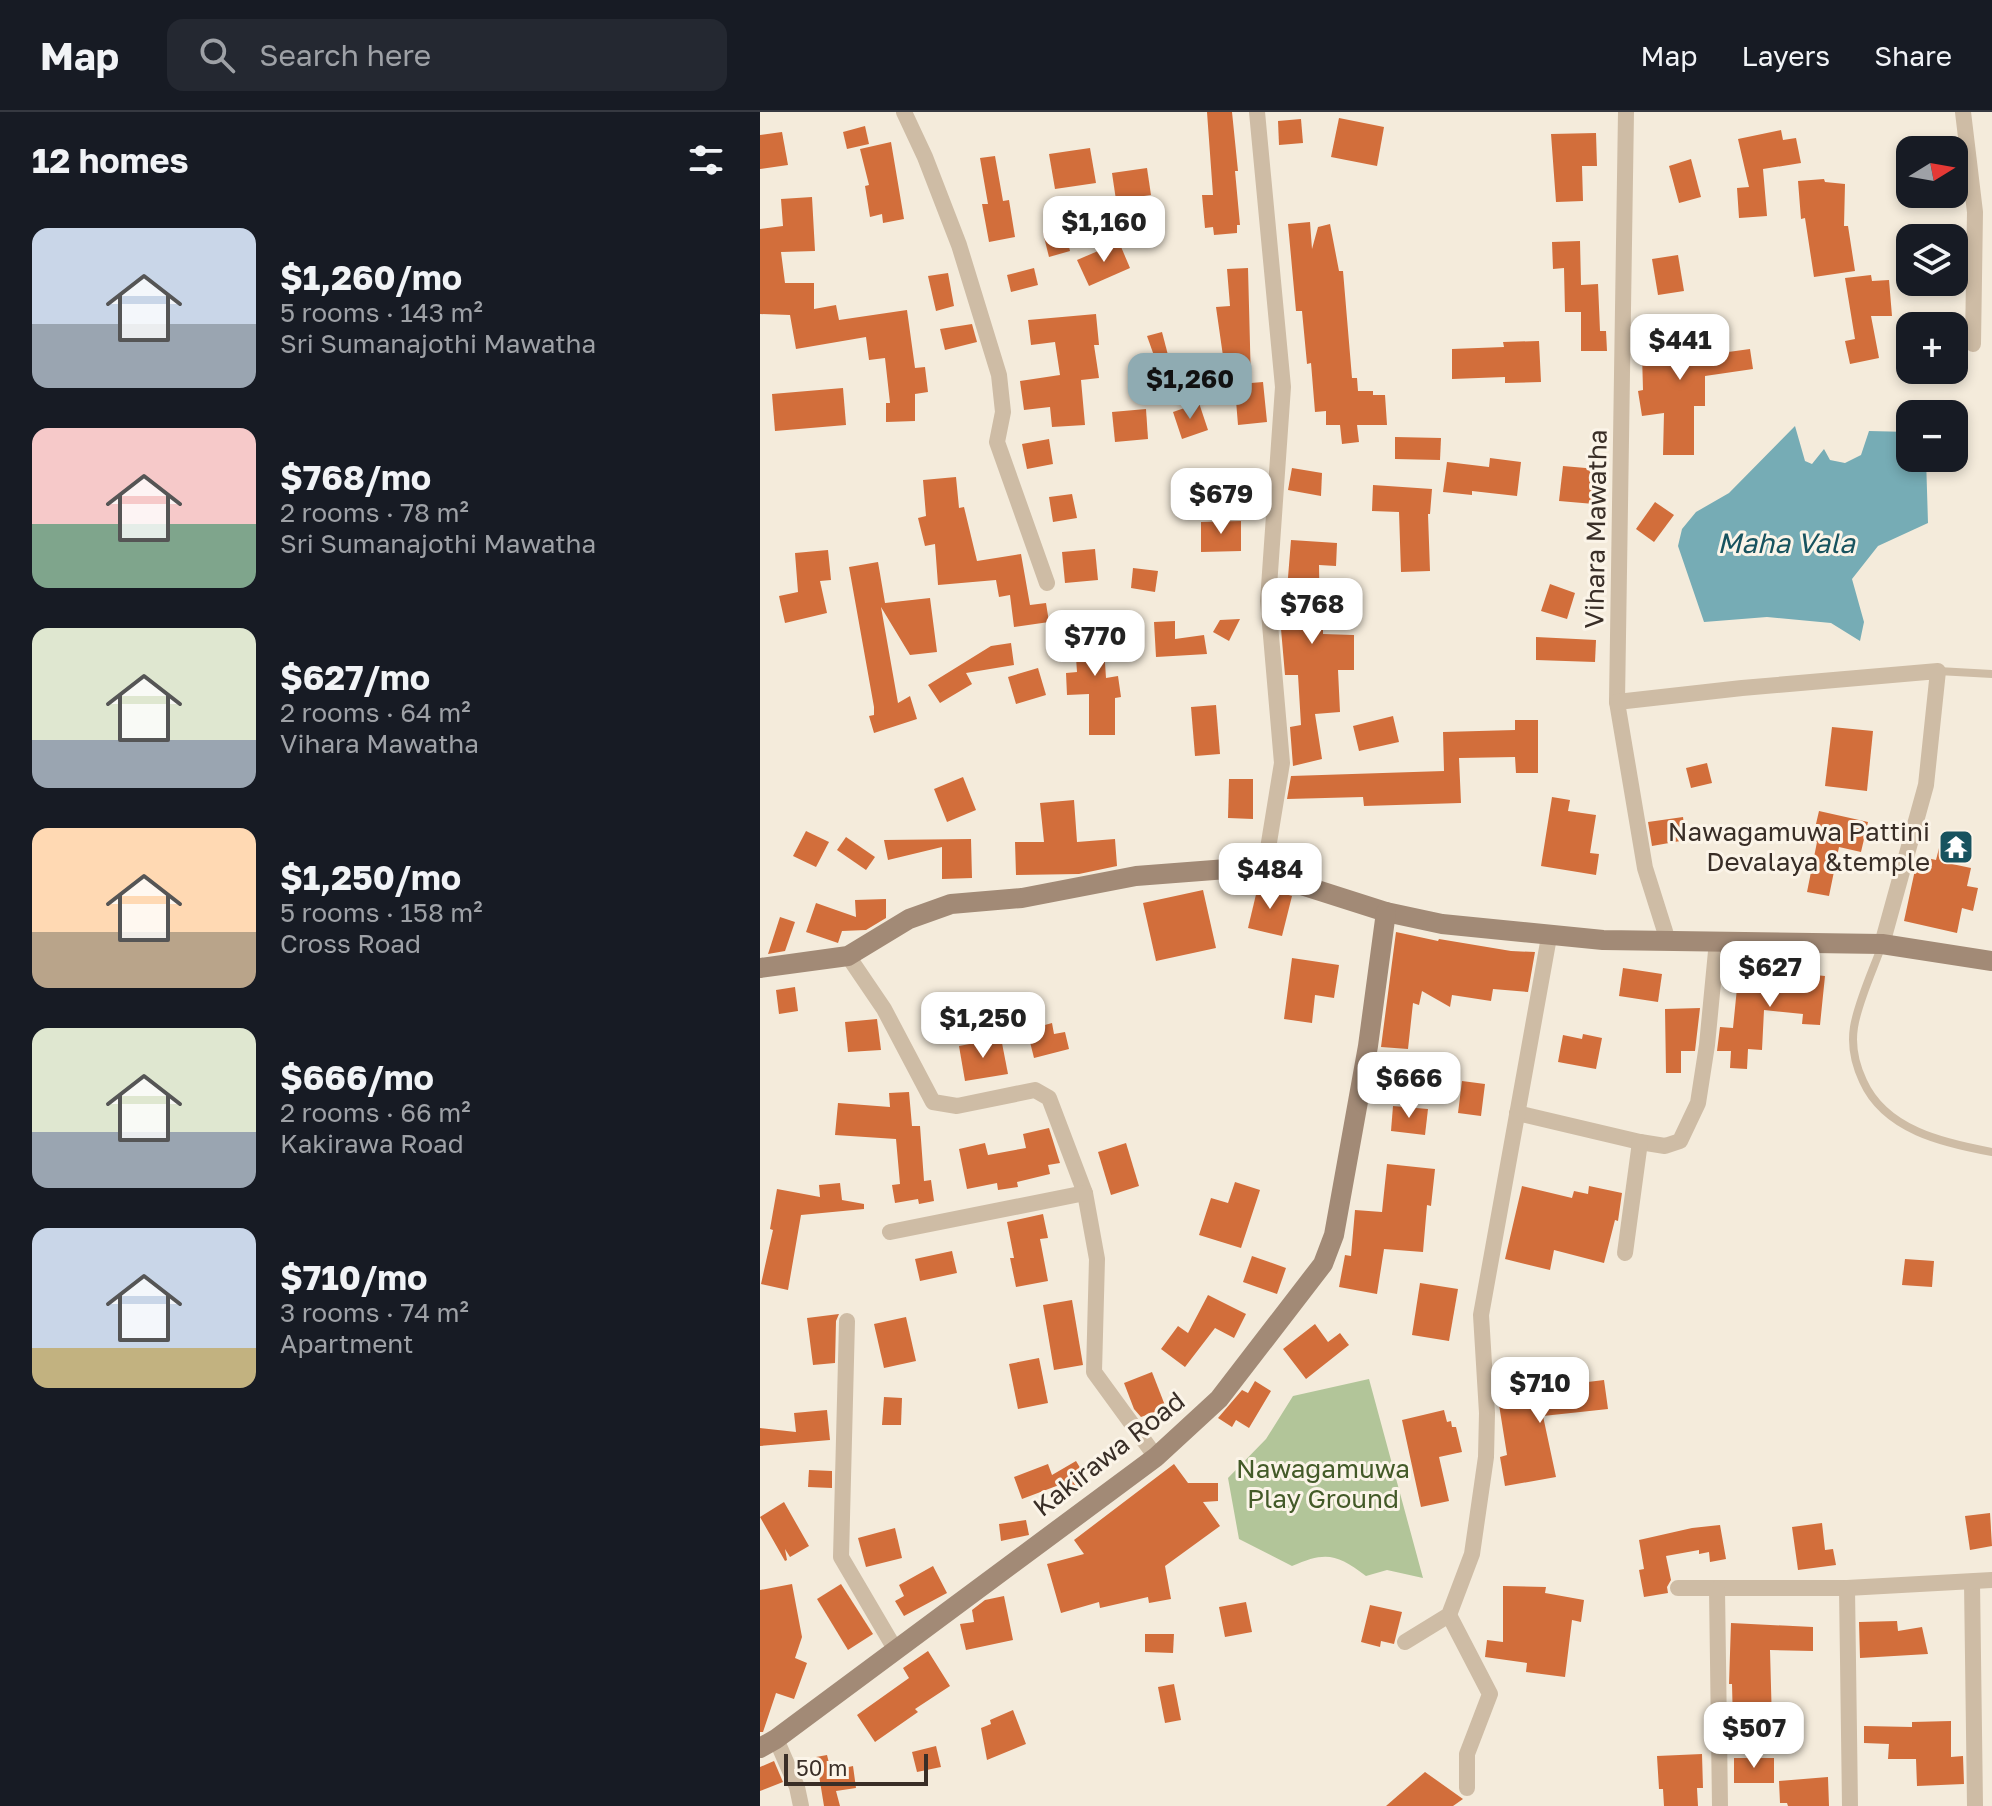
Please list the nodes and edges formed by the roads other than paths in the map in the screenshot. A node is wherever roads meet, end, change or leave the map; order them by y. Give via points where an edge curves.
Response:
1 (904, 112) edge
2 (1257, 112) edge
3 (1626, 112) edge
4 (1963, 112) edge
5 (1973, 344) dead end
6 (1047, 583) dead end
7 (1938, 671) junction
8 (1992, 674) edge
9 (1617, 702) junction
10 (1264, 873) junction
11 (1386, 912) junction
12 (1549, 937) junction
13 (1668, 941) junction
14 (1717, 941) junction
15 (1882, 944) junction
16 (848, 956) junction
17 (1992, 961) edge
18 (760, 968) edge
19 (1517, 1113) junction
20 (1640, 1142) junction
21 (1992, 1152) edge
22 (1085, 1193) junction
23 (890, 1232) dead end
24 (1625, 1253) dead end
25 (847, 1321) dead end
26 (1156, 1457) junction
27 (1992, 1580) edge
28 (1972, 1582) junction
29 (1678, 1588) dead end
30 (1847, 1588) junction
31 (1717, 1589) junction
32 (1449, 1615) junction
33 (1405, 1642) dead end
34 (895, 1649) junction
35 (768, 1744) edge
36 (1467, 1788) dead end
37 (801, 1806) edge
38 (1720, 1806) edge
39 (1850, 1806) edge
40 (1975, 1806) edge

1 - 6 street via 959,245 994,360 1003,412 997,442
2 - 10 street via 1283,387 1268,601 1282,763
3 - 9 street, Vihara Mawatha
4 - 5 street via 1975,212
7 - 8 lane
7 - 9 street
7 - 15 street via 1926,785
9 - 13 street, Vihara Mawatha via 1645,868
10 - 11 street
10 - 16 street via 1240,868 1176,872 1022,898 951,904 909,919
11 - 12 street
11 - 26 street, Kakirawa Road via 1368,1046 1334,1235 1323,1264 1219,1399
12 - 13 street
12 - 19 street
13 - 14 street
14 - 15 street
14 - 20 street via 1698,1103 1680,1141 1665,1146
15 - 17 street
15 - 21 lane via 1854,1027 1854,1062 1871,1099 1900,1124 1952,1145
16 - 18 street
16 - 22 street via 884,1009 933,1102 957,1106 1035,1090 1049,1098
19 - 20 street
19 - 32 street via 1481,1315 1486,1457 1472,1554
20 - 24 street
22 - 23 street
22 - 26 street via 1097,1259 1094,1372
25 - 34 street via 841,1557
26 - 34 street, Kakirawa Road
27 - 28 street
28 - 30 street
28 - 40 street
29 - 31 street
30 - 31 street
30 - 39 street
31 - 38 street
32 - 33 street
32 - 36 street via 1490,1694 1467,1754
34 - 35 street, Kakirawa Road
35 - 37 street via 797,1787

